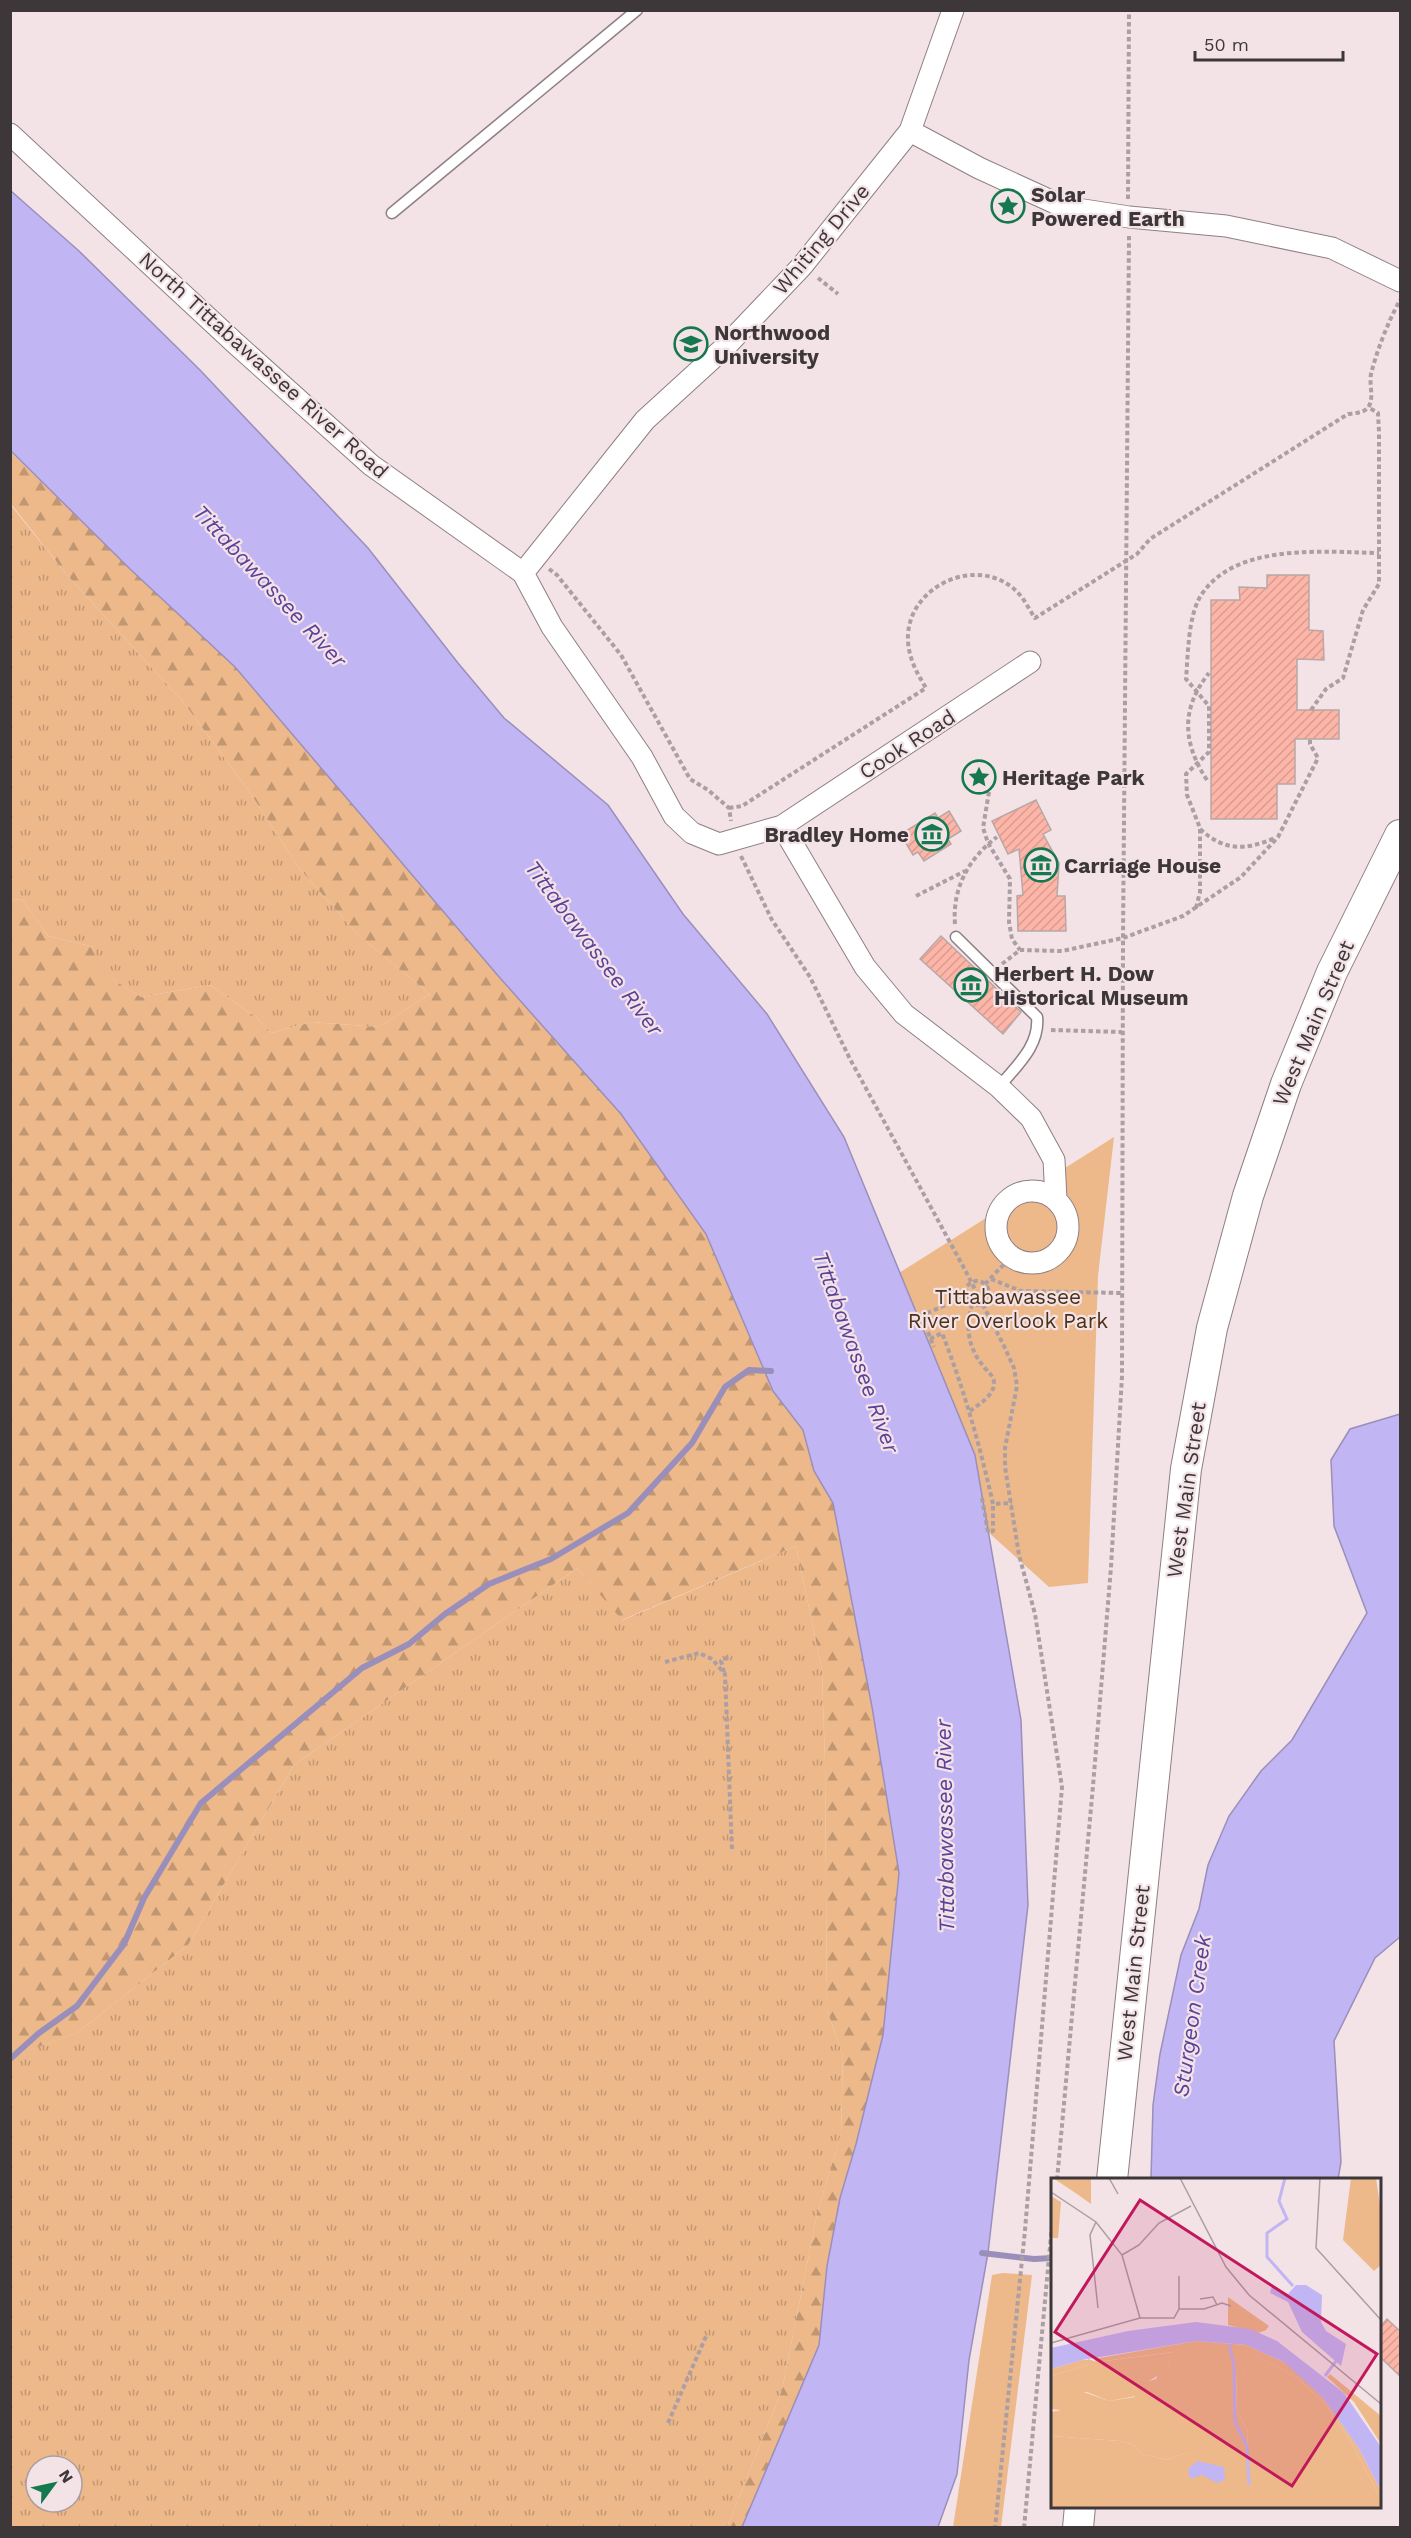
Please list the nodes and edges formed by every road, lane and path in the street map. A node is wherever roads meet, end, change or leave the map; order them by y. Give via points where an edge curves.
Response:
1 (637, 10) edge
2 (953, 10) edge
3 (1129, 10) edge
4 (910, 131) junction
5 (10, 134) edge
6 (392, 213) dead end
7 (1129, 217) junction
8 (802, 266) junction
9 (1401, 281) edge
10 (838, 294) dead end
11 (1401, 300) edge
12 (1368, 407) junction
13 (1379, 553) junction
14 (1126, 561) junction
15 (530, 566) junction
16 (1030, 662) dead end
17 (1209, 673) dead end
18 (1195, 690) junction
19 (1311, 710) dead end
20 (1310, 739) dead end
21 (1196, 764) junction
22 (1207, 780) dead end
23 (989, 792) dead end
24 (729, 808) junction
25 (783, 826) junction
26 (1200, 828) junction
27 (1401, 835) edge
28 (997, 837) dead end
29 (1278, 837) junction
30 (733, 842) junction
31 (988, 843) junction
32 (966, 870) junction
33 (916, 896) dead end
34 (1196, 908) junction
35 (956, 937) joint
36 (1122, 938) junction
37 (1020, 950) junction
38 (992, 972) junction
39 (1038, 1030) junction
40 (1122, 1032) junction
41 (999, 1087) junction
42 (1056, 1199) junction
43 (1011, 1257) junction
44 (991, 1279) junction
45 (970, 1282) junction
46 (985, 1284) junction
47 (1122, 1293) junction
48 (965, 1297) junction
49 (972, 1305) junction
50 (981, 1305) junction
51 (920, 1316) dead end
52 (928, 1332) dead end
53 (930, 1339) junction
54 (934, 1347) dead end
55 (970, 1411) junction
56 (982, 1498) dead end
57 (1012, 1503) junction
58 (993, 1504) junction
59 (729, 1656) dead end
60 (665, 1662) dead end
61 (725, 1674) junction
62 (732, 1851) dead end
63 (1057, 2178) edge
64 (1112, 2178) edge
65 (1051, 2242) edge
66 (707, 2334) dead end
67 (668, 2423) dead end
68 (1080, 2508) edge
69 (995, 2528) edge
70 (1024, 2528) edge
71 (1078, 2528) edge

1 - 6 lane
2 - 4 street, Whiting Drive
3 - 7 path
4 - 7 street via 1064,207
4 - 8 street, Whiting Drive
5 - 15 street, North Tittabawassee River Road via 371,465
7 - 9 street via 1226,226 1332,248
7 - 14 path
8 - 10 path
8 - 15 street, Whiting Drive via 725,347 645,420
11 - 12 path via 1371,374
12 - 13 path via 1378,413
12 - 14 path via 1360,413 1348,414 1150,539
13 - 18 path via 1262,556 1234,566 1216,578 1200,599 1190,635 1186,679
13 - 19 path via 1379,584 1363,610 1343,678 1326,689
14 - 24 path via 1035,618 1020,594 1004,582 986,576 967,575 933,588 915,611 908,640 915,670 926,688 742,806
14 - 36 path
15 - 24 path via 557,575 621,656 690,779
15 - 30 street, North Tittabawassee River Road via 552,627 642,757 674,816 692,833 719,844
16 - 25 street, Cook Road
17 - 18 path
18 - 21 path via 1188,740
18 - 21 path via 1209,706 1209,752
20 - 29 path via 1318,758
21 - 22 path
21 - 26 path via 1186,774 1187,795
23 - 31 path via 983,828
24 - 30 path
25 - 30 street, North Tittabawassee River Road
25 - 41 street via 865,967 904,1014
26 - 29 path via 1212,839 1232,847 1255,847
26 - 34 path via 1200,892
27 - 64 street, West Main Street via 1332,972 1286,1084 1248,1196 1212,1328 1186,1469
28 - 31 path
29 - 34 path via 1241,877
30 - 45 path via 772,920 810,977
31 - 32 path
31 - 37 path via 1010,879 1009,922 1012,939
32 - 33 path
32 - 35 path via 954,917
34 - 36 path
35 - 38 lane
36 - 37 path via 1062,951
36 - 40 path
37 - 38 path
38 - 39 lane via 1037,1017
39 - 40 path
39 - 41 lane via 1027,1054
40 - 47 path
41 - 42 street via 1031,1118 1054,1160
42 - 43 street via 1067,1216 1068,1236 1058,1253 1040,1263 1020,1262
42 - 43 street via 1046,1193 1022,1192 1003,1206 996,1228 1004,1250
43 - 44 path
44 - 46 path
44 - 47 path via 1022,1291
45 - 46 path
45 - 48 path
45 - 50 path
46 - 50 path via 989,1295
47 - 63 path via 1122,1376 1111,1567
48 - 49 path
48 - 51 path
49 - 50 path
49 - 55 path via 967,1327 970,1343 994,1383 992,1392
50 - 57 path via 1014,1368 1017,1386 1005,1448
52 - 53 path
53 - 54 path
53 - 55 path via 942,1333
55 - 58 path
56 - 58 path via 988,1532 993,1531
57 - 58 path
57 - 69 path via 1019,1555 1035,1614 1062,1787 1025,2230
59 - 61 path via 722,1661
60 - 61 path via 699,1653 712,1659
61 - 62 path
65 - 70 path
66 - 67 path
68 - 71 street

